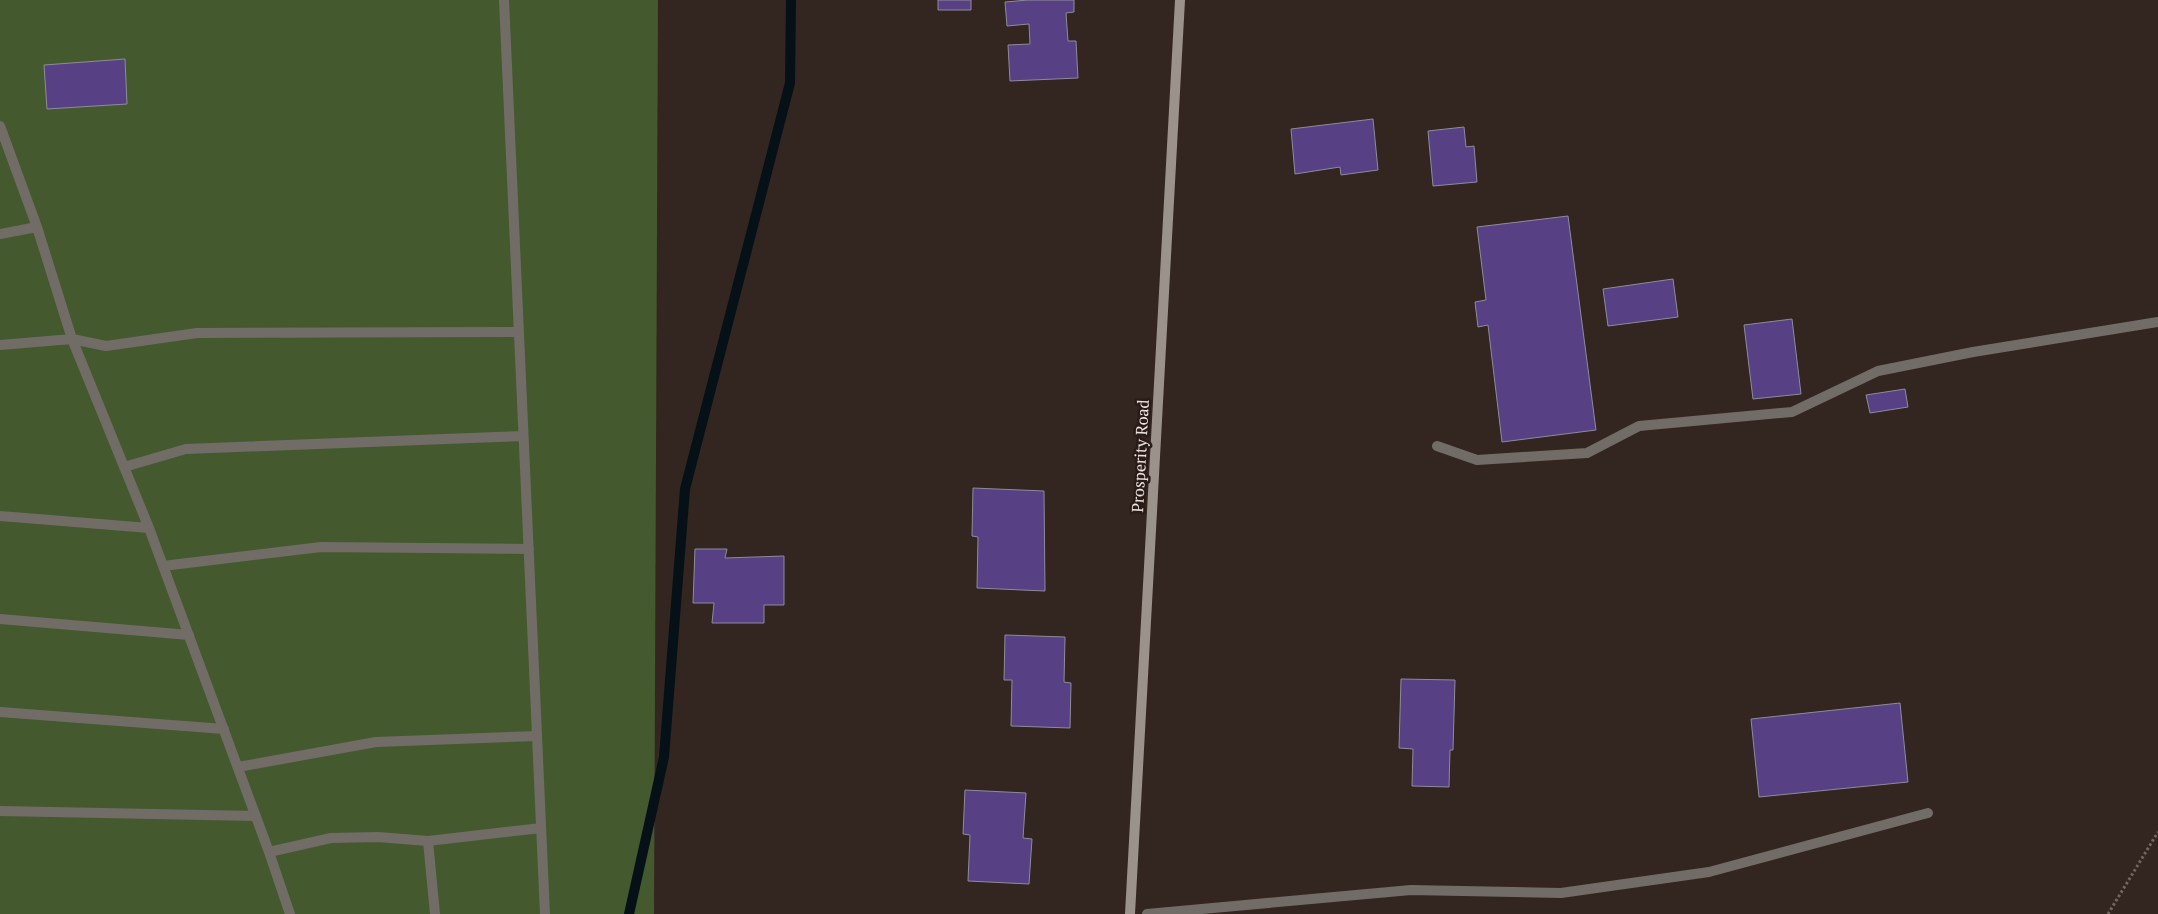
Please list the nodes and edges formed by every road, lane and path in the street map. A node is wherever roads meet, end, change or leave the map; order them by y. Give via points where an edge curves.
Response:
1 (504, 0) edge
2 (1180, 0) edge
3 (0, 126) edge
4 (37, 227) junction
5 (0, 234) edge
6 (2158, 322) edge
7 (519, 332) junction
8 (72, 339) junction
9 (0, 345) edge
10 (523, 436) junction
11 (1437, 446) dead end
12 (124, 467) junction
13 (0, 516) edge
14 (149, 528) junction
15 (529, 548) junction
16 (163, 566) junction
17 (0, 619) edge
18 (189, 636) junction
19 (0, 712) edge
20 (224, 729) junction
21 (537, 736) junction
22 (238, 767) junction
23 (0, 811) edge
24 (1928, 813) dead end
25 (256, 816) junction
26 (541, 828) junction
27 (2158, 832) edge
28 (428, 841) junction
29 (270, 852) junction
30 (290, 914) edge
31 (435, 914) edge
32 (545, 914) edge
33 (1130, 914) edge
34 (1147, 914) edge
35 (2108, 914) edge

1 - 7 lane
2 - 33 street, Prosperity Road
3 - 4 lane
4 - 5 lane
4 - 8 lane
6 - 11 lane via 1878,371 1792,412 1639,426 1587,454 1477,460
7 - 8 lane via 197,333 106,346
7 - 10 lane
8 - 9 lane
8 - 12 lane
10 - 12 lane via 186,449
10 - 15 lane
12 - 14 lane
13 - 14 lane
14 - 16 lane
15 - 16 lane via 321,547
15 - 21 lane
16 - 18 lane
17 - 18 lane
18 - 20 lane
19 - 20 lane
20 - 22 lane
21 - 22 lane via 376,742
21 - 26 lane
22 - 25 lane
23 - 25 lane
24 - 34 lane via 1709,872 1561,893 1411,890
25 - 29 lane
26 - 28 lane
26 - 32 lane
27 - 35 path
28 - 29 lane via 332,838
28 - 31 lane
29 - 30 lane

